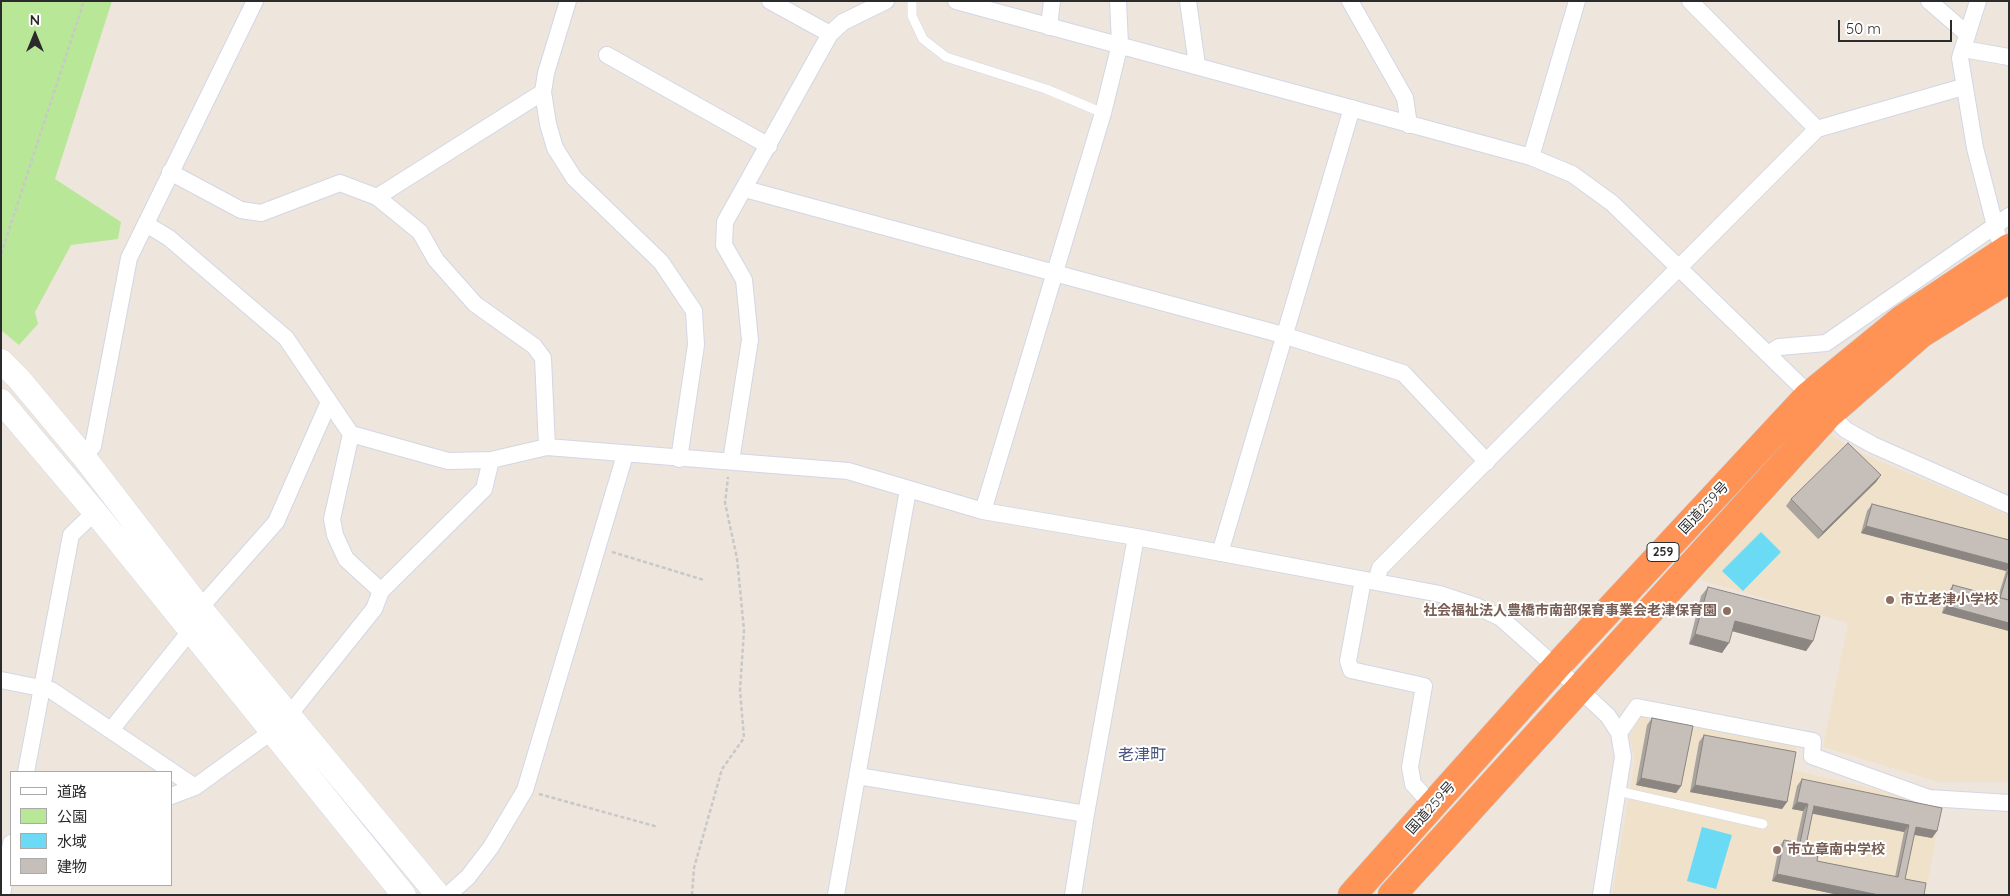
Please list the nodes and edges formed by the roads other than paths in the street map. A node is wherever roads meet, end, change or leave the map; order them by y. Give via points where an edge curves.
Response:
1 (256, 1) edge
2 (568, 1) edge
3 (770, 1) edge
4 (886, 1) edge
5 (912, 1) edge
6 (956, 1) edge
7 (1052, 1) edge
8 (1118, 1) edge
9 (1188, 1) edge
10 (1350, 1) edge
11 (1577, 1) edge
12 (1690, 1) edge
13 (1929, 1) edge
14 (1978, 1) edge
15 (1048, 27) junction
16 (830, 34) junction
17 (1964, 41) junction
18 (1120, 44) junction
19 (608, 54) dead end
20 (2009, 57) edge
21 (1197, 65) junction
22 (1964, 88) junction
23 (543, 92) junction
24 (1352, 108) junction
25 (1103, 113) junction
26 (1409, 125) junction
27 (1817, 129) junction
28 (769, 146) junction
29 (1531, 157) junction
30 (170, 172) junction
31 (745, 189) junction
32 (377, 197) junction
33 (146, 224) junction
34 (2003, 231) edge
35 (1677, 268) junction
36 (1055, 273) junction
37 (2009, 279) edge
38 (1283, 335) junction
39 (1768, 354) junction
40 (1, 362) edge
41 (1808, 396) junction
42 (1, 401) edge
43 (329, 402) junction
44 (1828, 415) junction
45 (352, 434) junction
46 (547, 447) junction
47 (625, 455) junction
48 (84, 457) junction
49 (679, 459) junction
50 (491, 460) junction
51 (731, 461) junction
52 (1487, 462) junction
53 (908, 490) junction
54 (2009, 505) edge
55 (983, 511) junction
56 (95, 512) junction
57 (1136, 536) junction
58 (1220, 553) junction
59 (1370, 581) junction
60 (381, 591) junction
61 (200, 608) junction
62 (190, 630) junction
63 (1556, 667) junction
64 (1, 680) edge
65 (43, 688) junction
66 (1579, 688) junction
67 (289, 715) junction
68 (111, 730) junction
69 (271, 732) junction
70 (1619, 733) junction
71 (26, 771) edge
72 (171, 771) edge
73 (172, 771) edge
74 (858, 776) junction
75 (195, 787) junction
76 (1618, 791) junction
77 (172, 796) edge
78 (2009, 803) edge
79 (1433, 806) junction
80 (1086, 814) junction
81 (1763, 824) dead end
82 (10, 849) edge
83 (3, 891) edge
84 (404, 895) edge
85 (438, 895) edge
86 (448, 895) edge
87 (836, 895) edge
88 (1073, 895) edge
89 (1352, 895) edge
90 (1392, 895) edge
91 (1601, 895) edge

1 - 30 street
2 - 23 street
3 - 16 street
4 - 16 street via 843,22
5 - 25 lane via 912,16 922,39 946,57 1046,89
6 - 15 street
7 - 15 street
8 - 18 street
9 - 21 street
10 - 26 street via 1405,98
11 - 29 street
12 - 27 street
13 - 17 street
14 - 17 street
15 - 18 street
16 - 28 street
17 - 20 street
17 - 22 street via 1960,58
18 - 21 street
18 - 25 street
19 - 28 street
21 - 24 street
22 - 27 street
22 - 34 street via 1975,148
23 - 32 street
23 - 49 street via 555,148 574,178 661,262 694,310 696,345
24 - 26 street
24 - 38 street
25 - 36 street
26 - 29 street
27 - 35 street
28 - 31 street
29 - 35 street via 1572,174 1612,203
30 - 32 street via 241,210 261,213 340,183
30 - 33 street
31 - 36 street
31 - 51 street via 725,222 724,245 744,280 750,340
32 - 46 street via 420,232 436,260 475,304 534,346 543,358
33 - 43 street via 169,238 286,338
33 - 48 street via 130,258 93,446
34 - 39 street via 1826,343 1779,347
34 - 41 highway, 国道259号 / 259
35 - 39 street
35 - 52 street
36 - 38 street
36 - 55 street
37 - 44 highway, 国道259号 / 259 via 1921,334
38 - 52 street via 1403,373
38 - 58 street
39 - 41 street
40 - 48 street
41 - 44 street
41 - 63 highway, 国道259号 / 259
42 - 56 street
43 - 45 street
43 - 61 street via 276,522
44 - 54 street via 1873,445
44 - 66 highway, 国道259号 / 259
45 - 50 street via 448,461
45 - 60 street via 332,520 346,559
46 - 47 street
46 - 50 street
47 - 49 street
47 - 86 street via 526,790 491,847 468,877
48 - 61 street
49 - 51 street
50 - 60 street via 484,489
51 - 53 street via 848,471
52 - 59 street
53 - 55 street
53 - 74 street
55 - 57 street
56 - 62 street
56 - 65 street via 71,535
57 - 58 street
57 - 80 street
58 - 59 street
59 - 63 street via 1440,594 1493,614
59 - 79 street via 1348,661 1351,670 1424,686 1410,767 1413,784
60 - 67 street via 374,609
61 - 67 street
62 - 68 street
62 - 69 street
63 - 66 street
63 - 79 highway, 国道259号 / 259
64 - 65 street
65 - 68 street via 51,690
65 - 71 street
66 - 70 street via 1608,716
66 - 90 highway, 国道259号 / 259
67 - 85 street
68 - 72 street
69 - 75 street
69 - 84 street
70 - 76 street via 1623,757
70 - 78 street via 1637,706 1813,741 1812,756 1929,798
73 - 75 street
74 - 80 street
74 - 87 street
75 - 77 street
76 - 81 lane
76 - 91 street
79 - 89 highway, 国道259号 / 259
80 - 88 street
82 - 83 street

